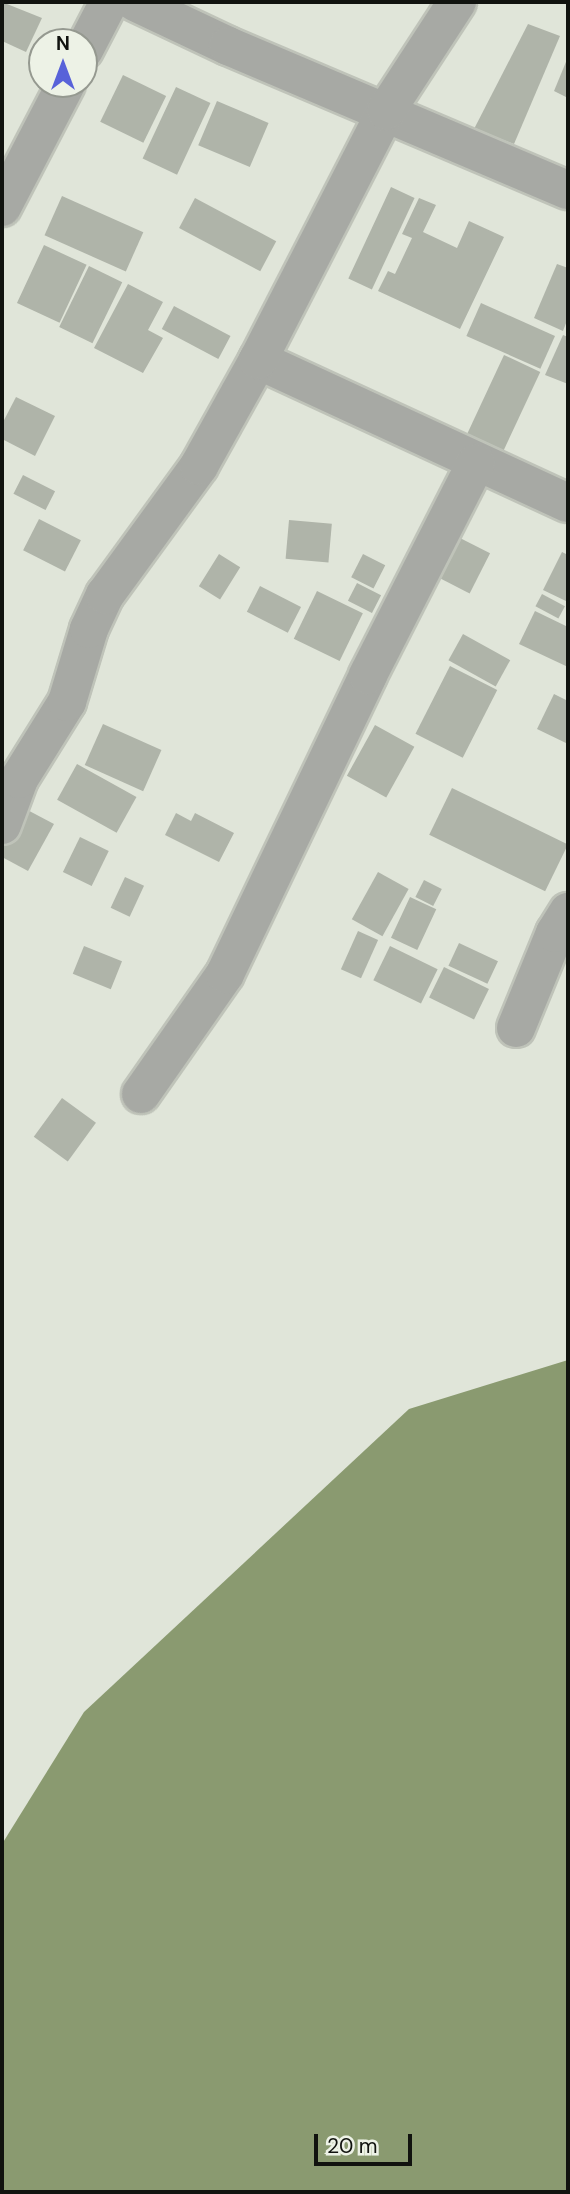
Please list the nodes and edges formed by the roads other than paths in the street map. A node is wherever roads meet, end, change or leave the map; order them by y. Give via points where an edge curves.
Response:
1 (110, 2) edge
2 (135, 2) edge
3 (457, 2) edge
4 (96, 28) edge
5 (59, 98) edge
6 (386, 111) junction
7 (568, 190) edge
8 (2, 207) edge
9 (258, 360) junction
10 (476, 463) junction
11 (568, 503) edge
12 (2, 825) edge
13 (568, 912) edge
14 (516, 1028) dead end
15 (141, 1094) dead end

1 - 4 street
2 - 6 street
3 - 6 street
5 - 8 street
6 - 7 street
6 - 9 street
9 - 10 street
9 - 12 street via 200,466 105,595 89,628 67,702 19,779
10 - 11 street
10 - 15 street via 225,974
13 - 14 street

